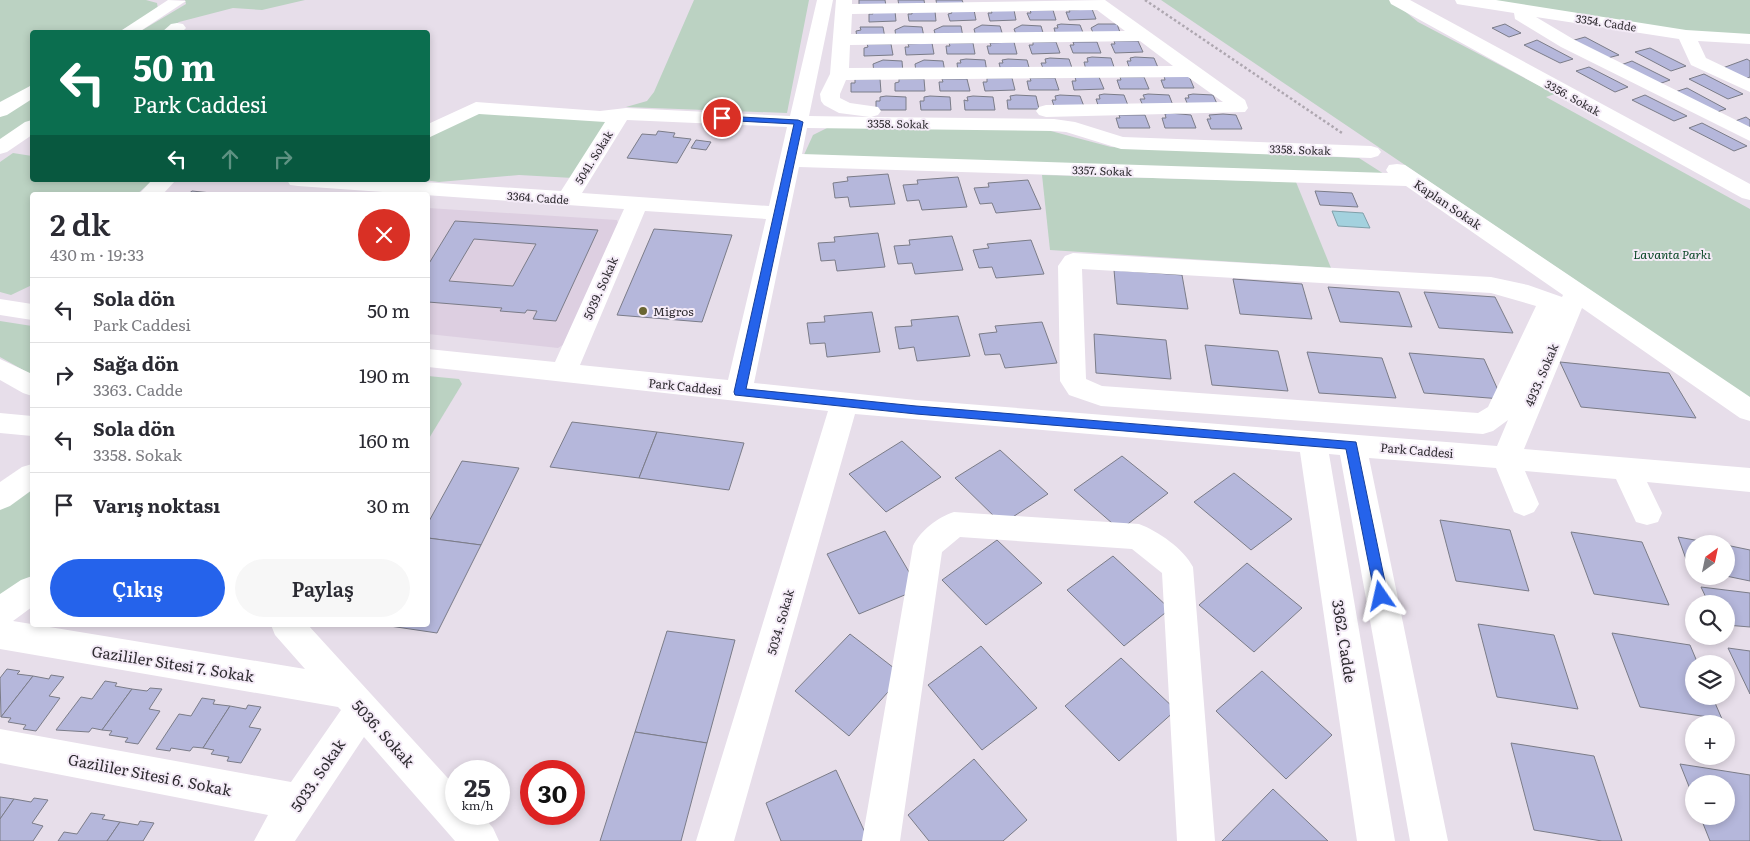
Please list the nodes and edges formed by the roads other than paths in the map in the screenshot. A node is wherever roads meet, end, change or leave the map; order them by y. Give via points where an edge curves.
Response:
1 (825, 0) edge
2 (1397, 0) edge
3 (1463, 0) edge
4 (176, 1) edge
5 (1098, 2) edge
6 (843, 5) edge
7 (1509, 7) junction
8 (131, 30) edge
9 (1145, 36) junction
10 (1687, 38) junction
11 (1750, 39) edge
12 (840, 40) junction
13 (1750, 46) edge
14 (1192, 71) junction
15 (839, 74) junction
16 (1750, 86) edge
17 (30, 92) edge
18 (840, 107) junction
19 (0, 111) edge
20 (620, 115) junction
21 (798, 122) junction
22 (822, 122) junction
23 (30, 127) edge
24 (430, 131) edge
25 (1342, 133) road end
26 (1750, 135) edge
27 (2, 147) edge
28 (30, 149) edge
29 (1371, 152) junction
30 (790, 160) junction
31 (1413, 180) junction
32 (163, 182) edge
33 (312, 182) edge
34 (333, 185) edge
35 (152, 192) edge
36 (1750, 193) edge
37 (567, 199) junction
38 (638, 204) junction
39 (778, 213) junction
40 (1565, 301) junction
41 (0, 307) edge
42 (30, 310) edge
43 (430, 358) edge
44 (0, 368) edge
45 (563, 373) junction
46 (30, 385) edge
47 (739, 392) junction
48 (844, 403) junction
49 (1750, 411) edge
50 (0, 423) edge
51 (30, 426) edge
52 (1314, 442) junction
53 (1352, 445) junction
54 (1506, 458) junction
55 (1626, 469) junction
56 (30, 476) edge
57 (1750, 480) edge
58 (0, 498) edge
59 (1524, 504) dead end
60 (1647, 513) dead end
61 (30, 591) edge
62 (0, 612) edge
63 (290, 627) edge
64 (0, 634) edge
65 (354, 700) junction
66 (0, 746) edge
67 (299, 802) junction
68 (272, 841) edge
69 (480, 841) edge
70 (715, 841) edge
71 (881, 841) edge
72 (1196, 841) edge
73 (1376, 841) edge
74 (1429, 841) edge

1 - 21 street
2 - 36 street, 3356. Sokak
3 - 7 street, 3354. Cadde
4 - 8 street
5 - 6 street
5 - 9 street
6 - 12 street
7 - 10 street, 3354. Cadde
7 - 26 street via 1567,43
9 - 12 street
9 - 14 street
10 - 11 street, 3354. Cadde
10 - 13 street
10 - 16 street via 1698,61
12 - 15 street
14 - 15 street
14 - 18 street via 1238,104 1238,108 857,112
15 - 18 street via 830,94 831,100
17 - 19 street
18 - 22 street
20 - 21 street, 3358. Sokak
20 - 24 street, 3358. Sokak via 600,117 476,108
20 - 37 street, 5041. Sokak
21 - 22 street, 3358. Sokak
21 - 30 street
22 - 29 street, 3358. Sokak via 1054,125 1068,126 1121,143
23 - 27 street
25 - 29 street, Kaplan Sokak
27 - 28 street
29 - 31 street, Kaplan Sokak
30 - 31 street, 3357. Sokak
30 - 39 street
31 - 40 street, Kaplan Sokak
32 - 35 street
33 - 34 street, 3364. Cadde
34 - 37 street, 3364. Cadde
37 - 38 street, 3364. Cadde
38 - 39 street, 3364. Cadde
38 - 45 street, 5039. Sokak
39 - 47 street
40 - 40 street via 1498,414 1483,424 1101,396 1078,388 1073,381 1070,266 1073,261 1490,285
40 - 49 street, Kaplan Sokak
40 - 54 street, 4933. Sokak
41 - 42 street
43 - 45 street, Park Caddesi
44 - 46 street
45 - 47 street, Park Caddesi
47 - 48 street, Park Caddesi
48 - 52 street, Park Caddesi
48 - 70 street, 5034. Sokak
50 - 51 street
52 - 53 street, Park Caddesi
52 - 73 street, 3362. Cadde
53 - 54 street, Park Caddesi
53 - 74 street
54 - 55 street, Park Caddesi
54 - 59 street
55 - 57 street, Park Caddesi
55 - 60 street
56 - 58 street
61 - 62 street
63 - 65 street, 5036. Sokak
64 - 65 street, Gazililer Sitesi 7. Sokak
65 - 67 street, 5033. Sokak
65 - 69 street, 5036. Sokak
66 - 67 street, Gazililer Sitesi 6. Sokak
67 - 68 street, 5033. Sokak
71 - 72 street via 928,546 954,524 1138,537 1177,567

